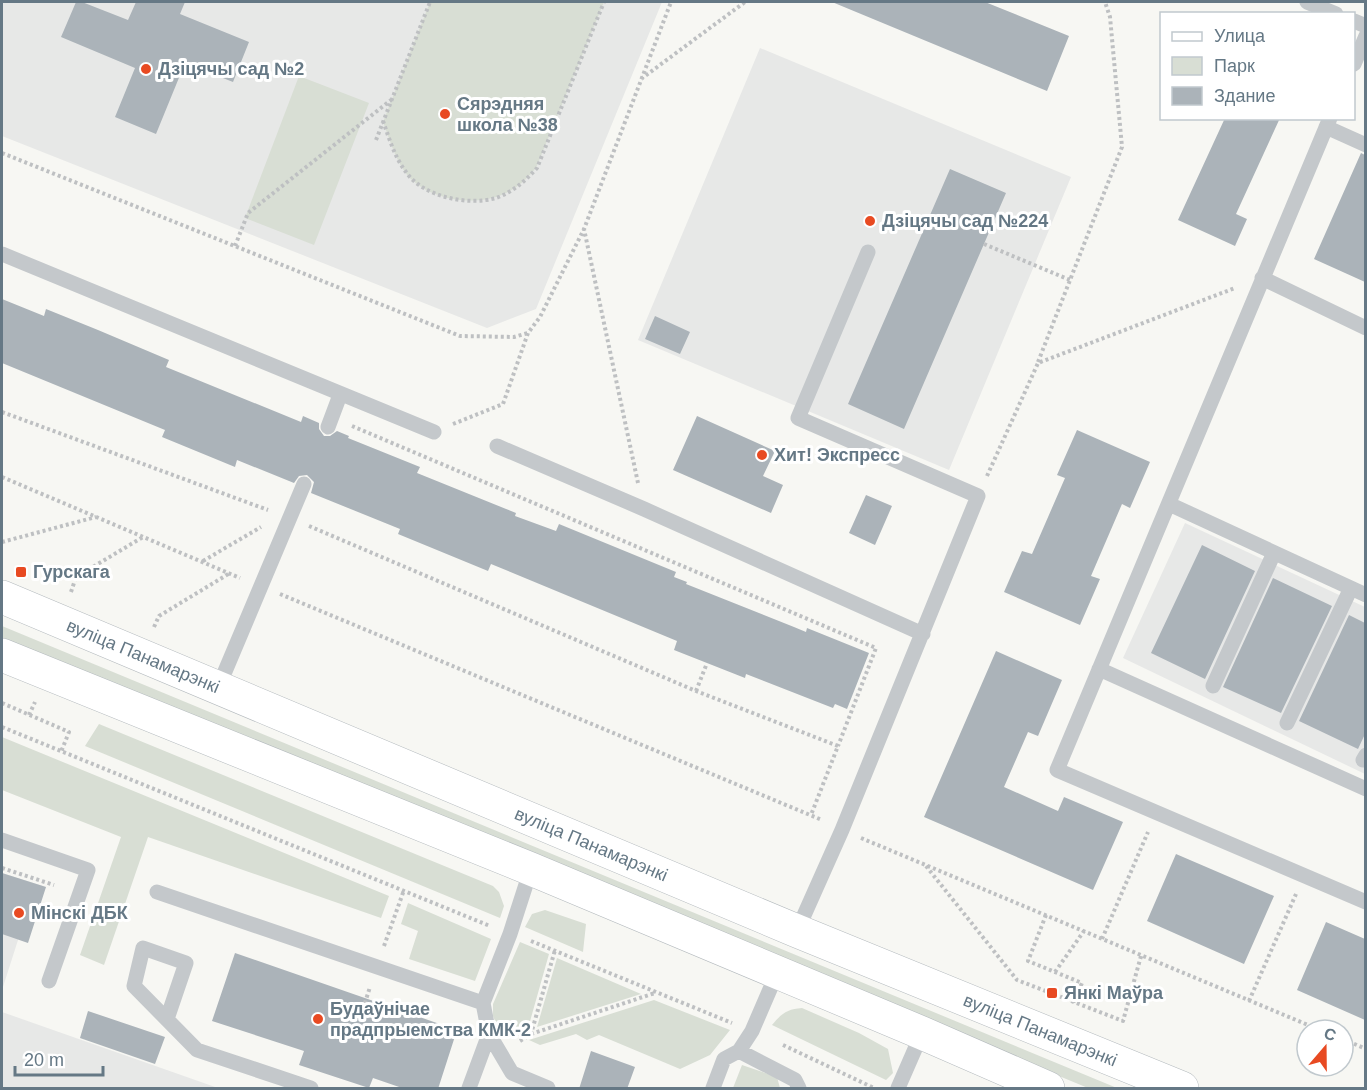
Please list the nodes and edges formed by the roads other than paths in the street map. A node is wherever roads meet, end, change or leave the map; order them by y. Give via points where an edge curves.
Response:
1 (1307, 2) edge
2 (1331, 12) edge
3 (1365, 36) edge
4 (1355, 59) edge
5 (1328, 123) edge
6 (1365, 145) edge
7 (867, 252) dead end
8 (2, 254) edge
9 (1262, 278) junction
10 (1365, 328) edge
11 (340, 395) junction
12 (330, 422) road end
13 (434, 432) road end
14 (497, 446) dead end
15 (304, 484) dead end
16 (1169, 504) junction
17 (1274, 553) junction
18 (1351, 588) junction
19 (1365, 595) edge
20 (2, 597) edge
21 (923, 634) junction
22 (2, 655) edge
23 (1099, 669) junction
24 (1213, 686) dead end
25 (218, 688) junction
26 (1287, 723) dead end
27 (1365, 789) edge
28 (2, 840) edge
29 (531, 869) junction
30 (157, 892) dead end
31 (1365, 902) edge
32 (797, 931) junction
33 (777, 973) junction
34 (49, 981) dead end
35 (483, 1003) junction
36 (167, 1019) junction
37 (922, 1033) junction
38 (489, 1034) junction
39 (740, 1051) junction
40 (311, 1089) edge
41 (470, 1089) edge
42 (548, 1089) edge
43 (713, 1089) edge
44 (799, 1089) edge
45 (898, 1089) edge
46 (1048, 1089) edge
47 (1182, 1089) edge

1 - 2 lane
3 - 4 lane
5 - 6 lane
5 - 9 lane
7 - 21 lane via 798,418 978,496
8 - 11 lane
9 - 10 lane
9 - 16 lane
11 - 12 lane
11 - 13 lane
14 - 21 lane
15 - 25 lane via 285,516 261,586
16 - 17 lane
16 - 23 lane
17 - 18 lane
17 - 24 lane
18 - 19 lane
18 - 26 lane
20 - 25 main road, вуліца Панамарэнкі
21 - 32 lane
22 - 29 main road
23 - 27 lane
23 - 31 lane via 1057,770
25 - 32 main road, вуліца Панамарэнкі
28 - 34 lane via 88,870
29 - 33 main road
29 - 35 lane
30 - 35 lane
32 - 47 main road, вуліца Панамарэнкі
33 - 37 main road
33 - 39 lane
35 - 38 lane
36 - 36 lane via 134,986 143,948 186,963
36 - 40 lane via 197,1050
37 - 45 lane
37 - 46 main road
38 - 41 lane
38 - 42 lane via 512,1073
39 - 43 lane via 724,1059
39 - 44 lane via 795,1080

